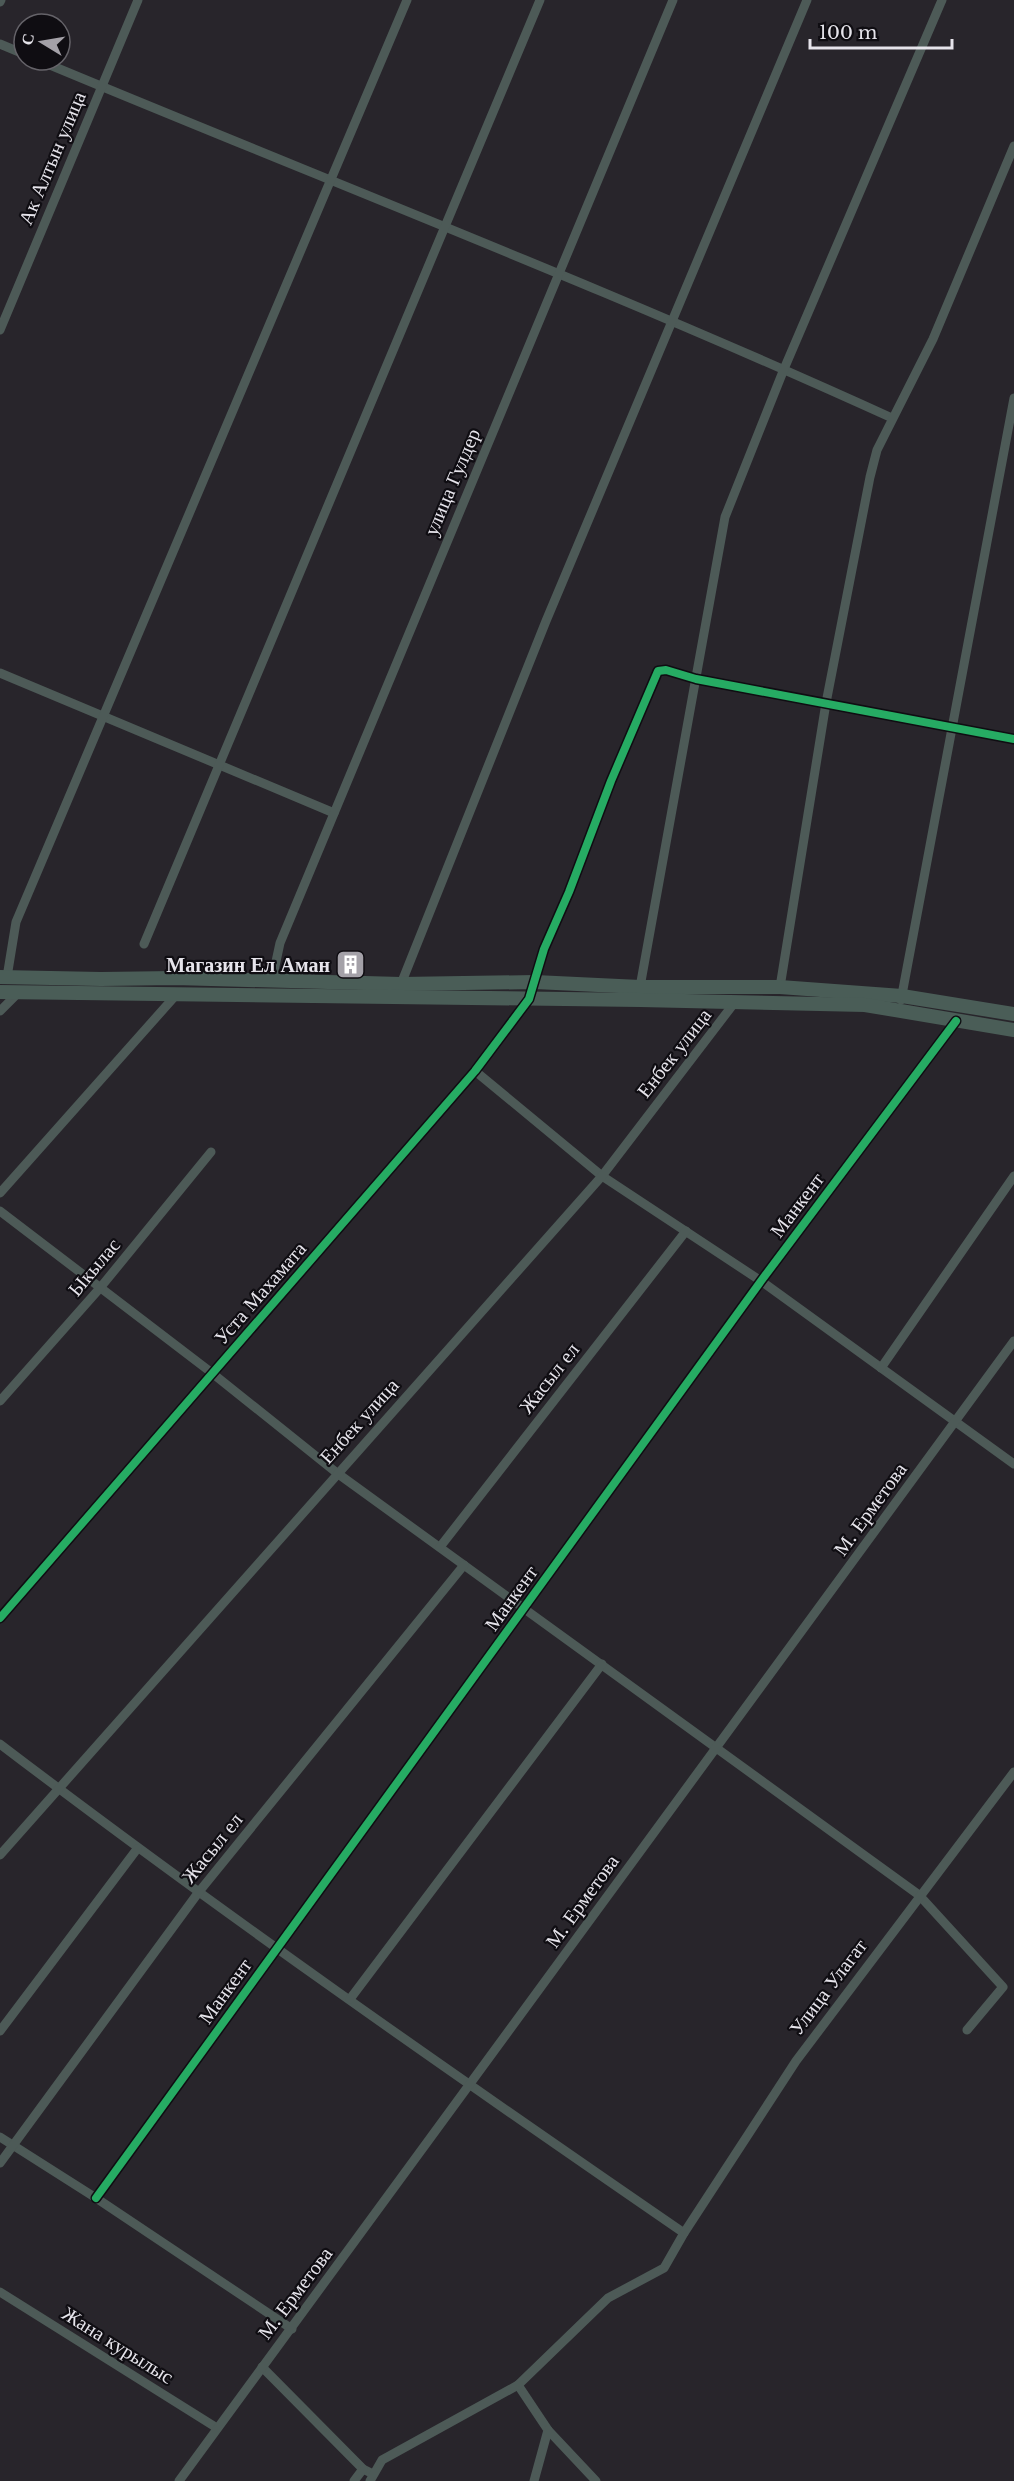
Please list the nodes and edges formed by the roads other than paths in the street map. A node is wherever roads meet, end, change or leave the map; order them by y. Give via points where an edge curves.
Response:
1 (138, 0) edge
2 (407, 0) edge
3 (540, 0) edge
4 (673, 0) edge
5 (807, 0) edge
6 (942, 0) edge
7 (66, 72) edge
8 (102, 87) junction
9 (1014, 146) edge
10 (330, 180) junction
11 (446, 227) junction
12 (559, 274) junction
13 (672, 323) junction
14 (0, 330) edge
15 (784, 369) junction
16 (1014, 398) edge
17 (892, 418) junction
18 (0, 673) edge
19 (696, 679) junction
20 (826, 704) junction
21 (104, 717) junction
22 (952, 727) junction
23 (1014, 740) edge
24 (218, 765) junction
25 (334, 813) junction
26 (144, 944) dead end
27 (3, 977) edge
28 (272, 980) junction
29 (535, 982) junction
30 (401, 984) junction
31 (640, 987) junction
32 (780, 987) junction
33 (0, 992) edge
34 (18, 993) junction
35 (176, 994) junction
36 (902, 996) junction
37 (530, 999) junction
38 (735, 1002) junction
39 (0, 1011) edge
40 (899, 1011) junction
41 (1014, 1014) edge
42 (956, 1021) junction
43 (1014, 1030) edge
44 (475, 1071) junction
45 (211, 1152) dead end
46 (602, 1176) junction
47 (1014, 1176) edge
48 (0, 1193) edge
49 (0, 1211) edge
50 (686, 1231) junction
51 (760, 1281) junction
52 (100, 1288) junction
53 (1014, 1341) edge
54 (881, 1368) junction
55 (212, 1373) junction
56 (0, 1401) edge
57 (955, 1423) junction
58 (1014, 1464) edge
59 (337, 1473) junction
60 (440, 1547) junction
61 (464, 1564) junction
62 (524, 1607) junction
63 (0, 1618) edge
64 (602, 1664) junction
65 (0, 1744) edge
66 (716, 1748) junction
67 (1014, 1772) edge
68 (57, 1788) junction
69 (137, 1849) junction
70 (0, 1855) edge
71 (198, 1893) junction
72 (919, 1895) junction
73 (277, 1948) junction
74 (350, 2000) junction
75 (967, 2030) dead end
76 (0, 2031) edge
77 (469, 2085) junction
78 (0, 2137) edge
79 (12, 2145) junction
80 (0, 2163) edge
81 (96, 2198) junction
82 (684, 2233) junction
83 (0, 2292) edge
84 (292, 2329) junction
85 (262, 2367) junction
86 (518, 2385) junction
87 (217, 2428) junction
88 (548, 2430) junction
89 (363, 2469) junction
90 (372, 2477) edge
91 (179, 2481) edge
92 (354, 2481) edge
93 (534, 2481) edge
94 (596, 2481) edge

1 - 8 street, Ак Алтын улица
2 - 10 street
3 - 11 street
4 - 12 street, улица Гулдер
5 - 13 street
6 - 15 street
7 - 8 street
8 - 10 street
8 - 14 street, Ак Алтын улица
9 - 17 street via 933,339
10 - 11 street
10 - 21 street
11 - 12 street
11 - 24 street
12 - 13 street
12 - 25 street, улица Гулдер
13 - 15 street
13 - 30 street via 546,621
15 - 17 street
15 - 19 street via 725,518
16 - 22 street
17 - 20 street via 870,477
18 - 21 street
19 - 20 street
19 - 29 street, Уста Махамата via 666,670 656,673 544,949
19 - 31 street
20 - 22 street
20 - 32 street
21 - 24 street
21 - 27 street via 16,922
22 - 23 street
22 - 36 street
24 - 25 street
24 - 26 street
25 - 28 street, улица Гулдер via 280,943
27 - 28 main road
28 - 30 main road
29 - 30 main road
29 - 31 main road
29 - 37 street, Уста Махамата
31 - 32 main road
32 - 36 main road
33 - 34 main road
34 - 35 main road
34 - 39 street
35 - 37 main road
35 - 48 street
36 - 40 street
36 - 41 main road
37 - 38 main road
37 - 44 street, Уста Махамата
38 - 40 main road via 865,1005
38 - 46 street, Енбек улица
40 - 42 main road
42 - 43 main road
42 - 51 street, Манкент
44 - 46 street
44 - 55 street, Уста Махамата
45 - 52 street, Ыкылас
46 - 50 street
46 - 59 street, Енбек улица
47 - 54 street
49 - 52 street
50 - 51 street
50 - 60 street, Жасыл ел
51 - 54 street
51 - 62 street, Манкент
52 - 55 street
52 - 56 street, Ыкылас
53 - 57 street, М. Ерметова
54 - 57 street
55 - 59 street
55 - 63 street, Уста Махамата
57 - 58 street
57 - 66 street, М. Ерметова
59 - 60 street
59 - 68 street, Енбек улица
60 - 61 street
61 - 62 street
61 - 71 street, Жасыл ел
62 - 64 street
62 - 73 street, Манкент
64 - 66 street
64 - 74 street
65 - 68 street
66 - 72 street
66 - 77 street, М. Ерметова
67 - 72 street, Улица Улагат
68 - 69 street
68 - 70 street, Енбек улица
69 - 71 street
69 - 76 street
71 - 73 street
71 - 79 street, Жасыл ел
72 - 75 street via 1004,1987
72 - 82 street, Улица Улагат via 796,2061
73 - 74 street
73 - 81 street, Манкент
74 - 77 street
77 - 82 street
77 - 84 street, М. Ерметова
78 - 79 street
79 - 80 street, Жасыл ел
79 - 81 street
81 - 84 street
82 - 86 street, Улица Улагат via 664,2268 608,2298
83 - 87 street, Жана курылыс
84 - 85 street, М. Ерметова
85 - 87 street, М. Ерметова
85 - 89 street
86 - 88 street
86 - 90 street, Улица Улагат via 382,2460
87 - 91 street, М. Ерметова
88 - 93 street
88 - 94 street
89 - 90 street
89 - 92 street

